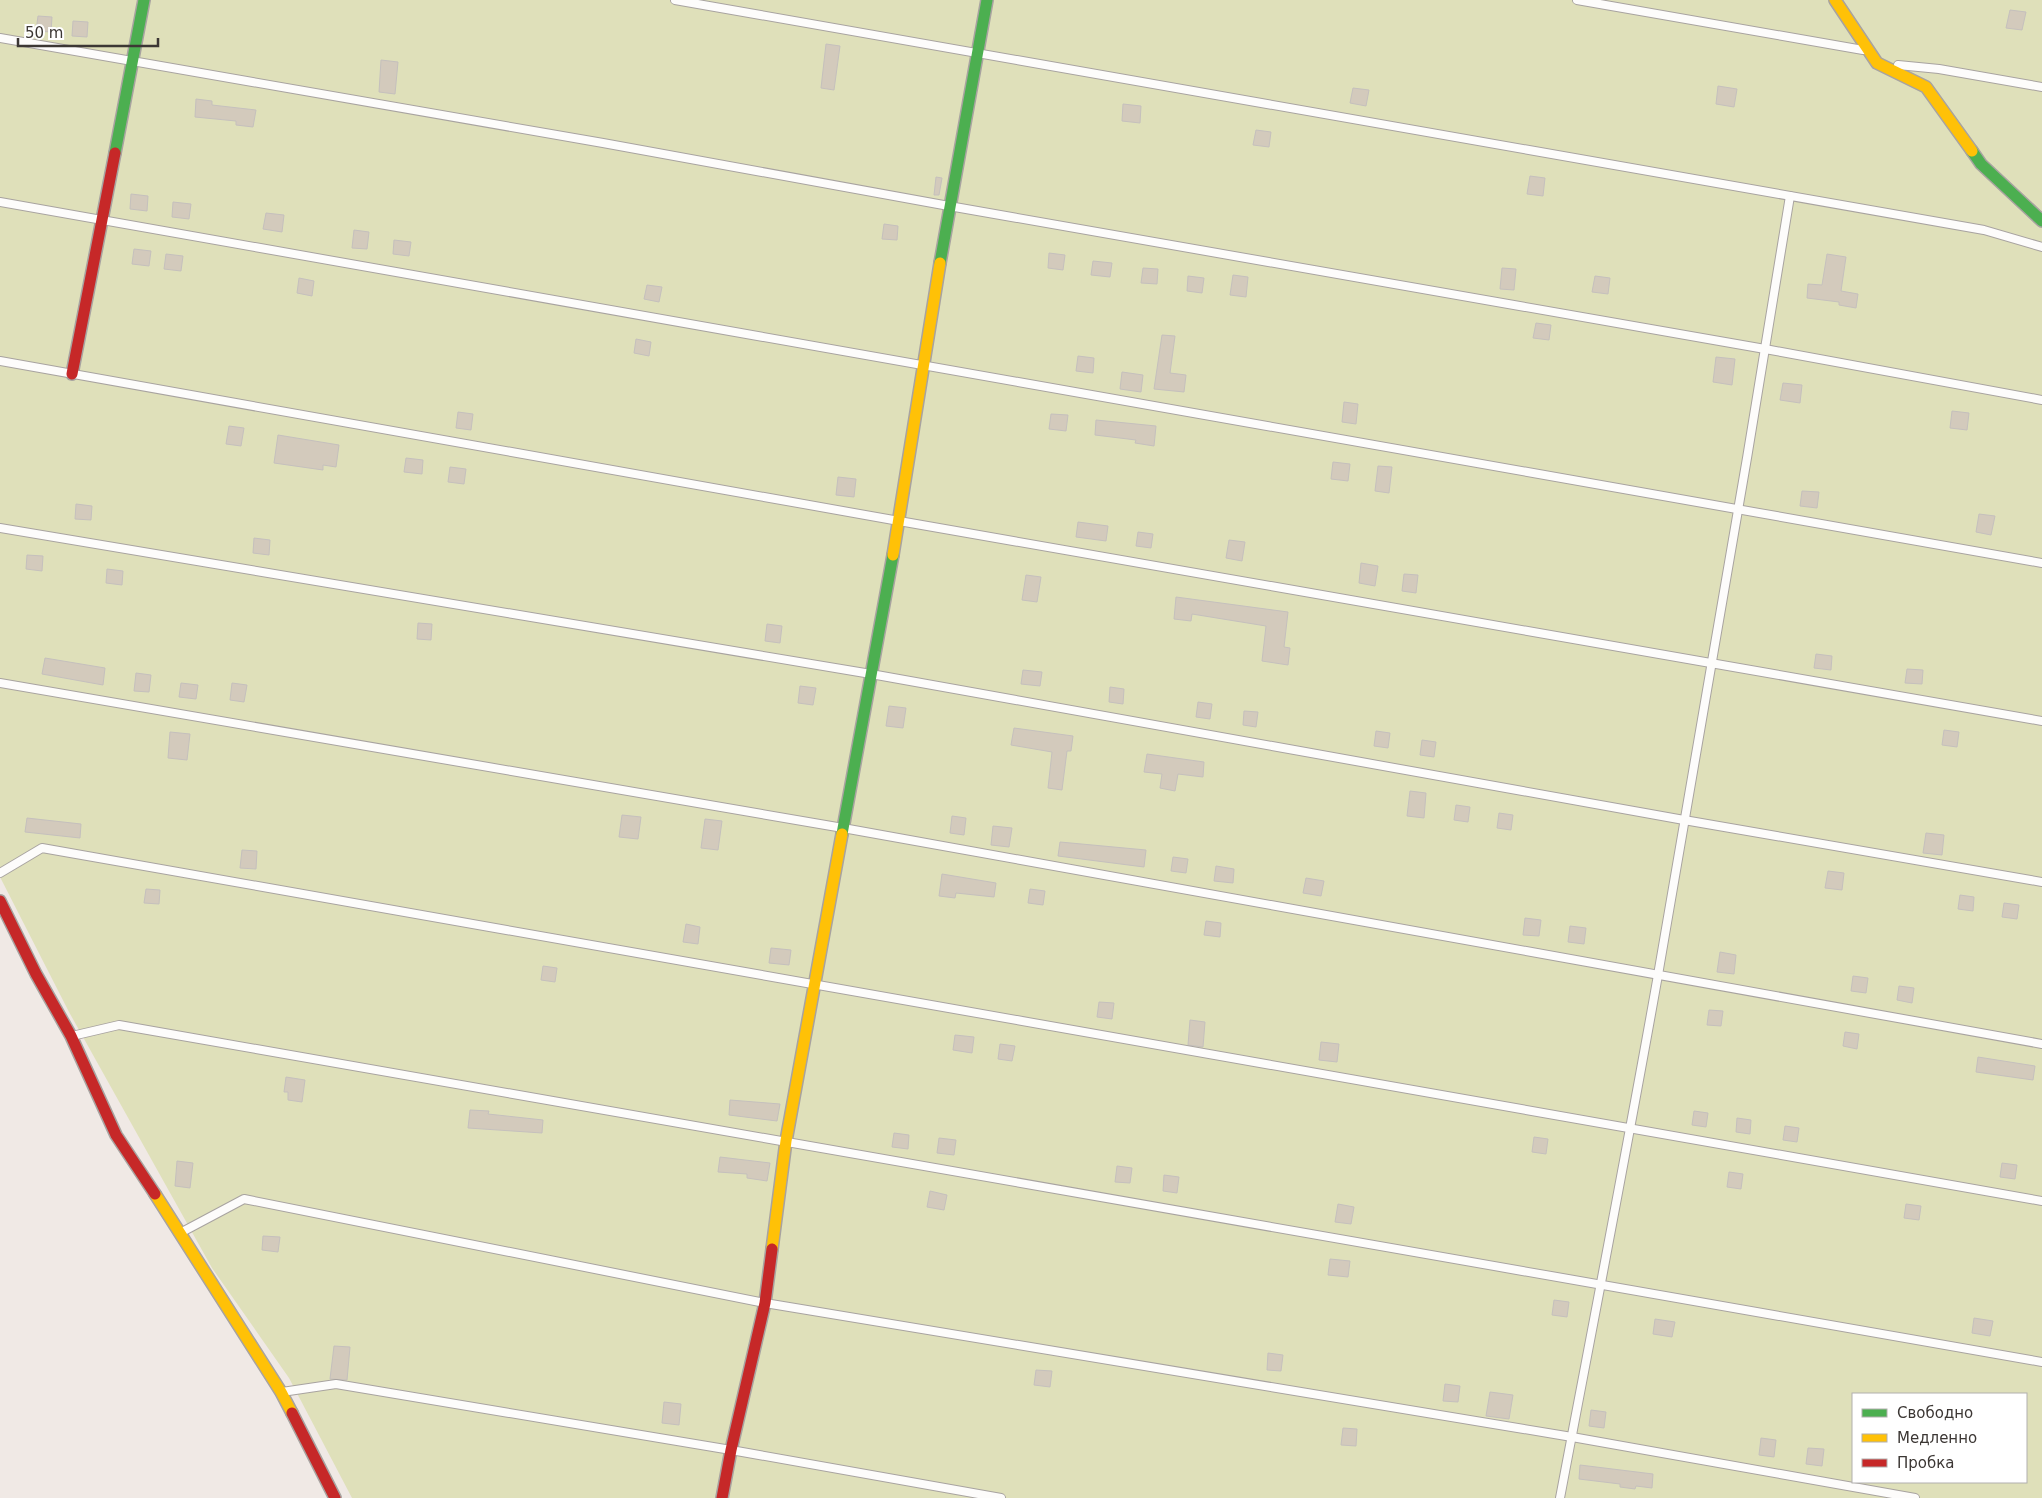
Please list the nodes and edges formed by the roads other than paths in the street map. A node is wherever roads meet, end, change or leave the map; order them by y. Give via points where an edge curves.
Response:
1 (144, 0) edge
2 (674, 0) edge
3 (987, 0) edge
4 (1577, 0) edge
5 (1835, 0) edge
6 (0, 38) edge
7 (1869, 51) junction
8 (976, 54) junction
9 (132, 61) junction
10 (1877, 63) junction
11 (2042, 87) edge
12 (1790, 196) junction
13 (0, 202) edge
14 (950, 206) junction
15 (101, 220) junction
16 (2042, 221) edge
17 (2042, 247) edge
18 (1765, 348) junction
19 (0, 361) edge
20 (922, 365) junction
21 (72, 374) junction
22 (2042, 400) edge
23 (1738, 509) junction
24 (898, 521) junction
25 (0, 528) edge
26 (2042, 563) edge
27 (1713, 663) junction
28 (871, 674) junction
29 (0, 683) edge
30 (2042, 721) edge
31 (1684, 820) junction
32 (843, 828) junction
33 (0, 873) edge
34 (2042, 882) edge
35 (0, 901) edge
36 (1658, 976) junction
37 (815, 986) junction
38 (71, 1036) junction
39 (2042, 1044) edge
40 (1629, 1128) junction
41 (786, 1141) junction
42 (2042, 1201) edge
43 (181, 1233) junction
44 (1600, 1285) junction
45 (765, 1304) junction
46 (2042, 1362) edge
47 (280, 1392) junction
48 (1572, 1437) junction
49 (731, 1450) junction
50 (335, 1498) edge
51 (722, 1498) edge
52 (1001, 1498) edge
53 (1560, 1498) edge
54 (1915, 1498) edge

1 - 9 street
2 - 8 lane
3 - 8 street
4 - 7 lane
5 - 7 street
6 - 9 lane
7 - 10 street
8 - 12 lane
8 - 14 street
9 - 14 lane
9 - 15 street
10 - 11 lane via 1939,69
10 - 16 street via 1926,86 1981,164
12 - 17 lane via 1984,230
12 - 18 lane
13 - 15 lane
14 - 18 lane
14 - 20 street
15 - 20 lane
15 - 21 street
18 - 22 lane
18 - 23 lane
19 - 21 lane
20 - 23 lane
20 - 24 street
21 - 24 lane
23 - 26 lane
23 - 27 lane
24 - 27 lane
24 - 28 street
25 - 28 lane
27 - 30 lane
27 - 31 lane
28 - 31 lane
28 - 32 street
29 - 32 lane
31 - 34 lane
31 - 36 lane
32 - 36 lane
32 - 37 street
33 - 37 lane via 42,848
35 - 38 street
36 - 39 lane
36 - 40 lane
37 - 40 lane
37 - 41 street
38 - 41 lane via 119,1025
38 - 43 street via 116,1134
40 - 42 lane
40 - 44 lane
41 - 44 lane
41 - 45 street
43 - 45 lane via 244,1199
43 - 47 street
44 - 46 lane
44 - 48 lane
45 - 48 lane
45 - 49 street
47 - 49 lane via 336,1384
47 - 50 street
48 - 53 lane
48 - 54 lane
49 - 51 street
49 - 52 lane

